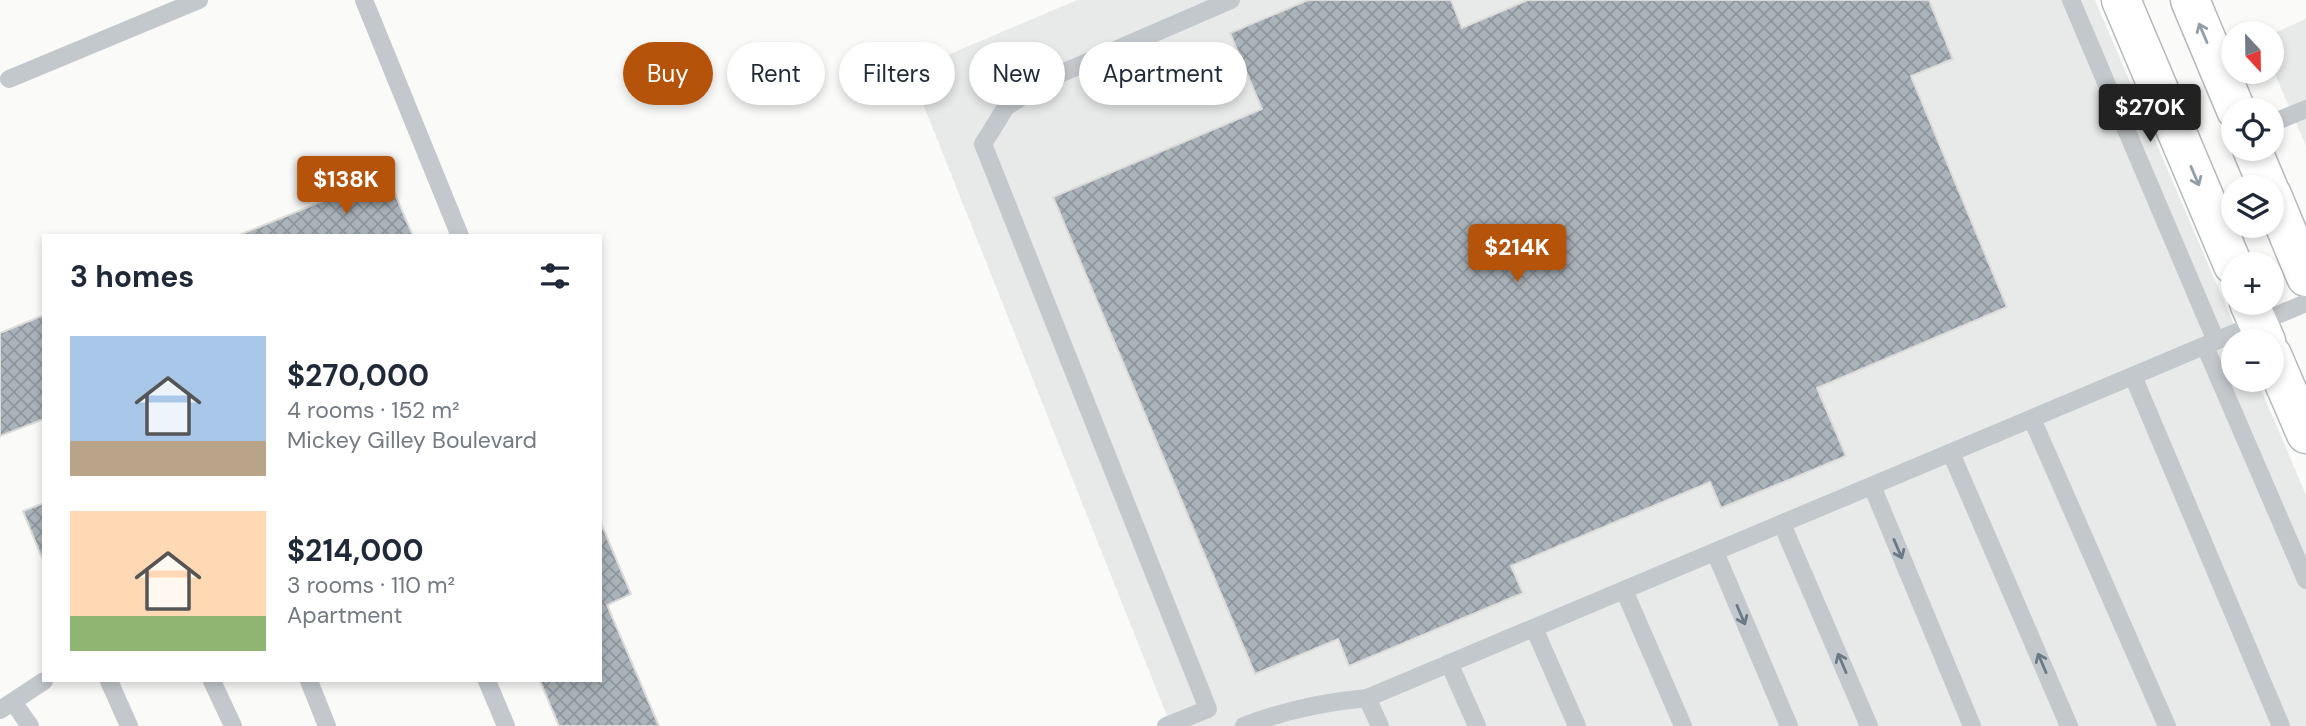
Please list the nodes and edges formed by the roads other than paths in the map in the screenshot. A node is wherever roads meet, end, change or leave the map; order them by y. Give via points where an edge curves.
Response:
1 (199, 0) edge
2 (364, 0) edge
3 (1231, 0) edge
4 (2071, 0) edge
5 (2121, 0) edge
6 (2190, 0) edge
7 (9, 79) dead end
8 (2231, 98) edge
9 (2306, 109) edge
10 (2284, 117) edge
11 (2284, 224) edge
12 (459, 234) edge
13 (2228, 252) edge
14 (2306, 277) edge
15 (2306, 303) edge
16 (2264, 329) edge
17 (2221, 341) edge
18 (2211, 344) junction
19 (2133, 376) junction
20 (2284, 384) edge
21 (2032, 419) junction
22 (2306, 435) edge
23 (1951, 453) junction
24 (1872, 486) junction
25 (1782, 524) junction
26 (1715, 552) junction
27 (2306, 580) edge
28 (1624, 590) junction
29 (1534, 628) junction
30 (1449, 663) junction
31 (42, 682) edge
32 (109, 682) edge
33 (212, 682) edge
34 (309, 682) edge
35 (487, 682) edge
36 (1367, 698) junction
37 (6, 706) edge
38 (30, 726) edge
39 (129, 726) edge
40 (233, 726) edge
41 (327, 726) edge
42 (506, 726) edge
43 (1166, 726) edge
44 (1244, 726) edge
45 (1380, 726) edge
46 (1477, 726) edge
47 (1577, 726) edge
48 (1683, 726) edge
49 (1789, 726) edge
50 (1869, 726) edge
51 (1972, 726) edge
52 (2069, 726) edge
53 (2167, 726) edge
54 (2281, 726) edge

1 - 7 lane
2 - 12 lane
3 - 43 lane via 1048,79 1006,107 982,144 1208,709
4 - 18 lane
5 -> 13 street
8 -> 6 street
9 - 10 lane
11 - 14 street
15 - 16 lane
17 - 18 lane
18 - 19 lane
18 - 27 lane
19 - 21 lane
19 - 54 lane
20 - 22 street
21 - 23 lane
21 - 53 lane
23 - 24 lane
52 -> 23 lane
24 - 25 lane
24 -> 51 lane
25 - 26 lane
50 -> 25 lane
26 - 28 lane
26 -> 49 lane
28 - 29 lane
28 - 48 lane
29 - 30 lane
29 - 47 lane
30 - 36 lane
30 - 46 lane
31 - 37 lane
32 - 39 lane
33 - 40 lane
34 - 41 lane
35 - 42 lane
36 - 44 lane via 1320,703
36 - 45 lane
37 - 38 lane

